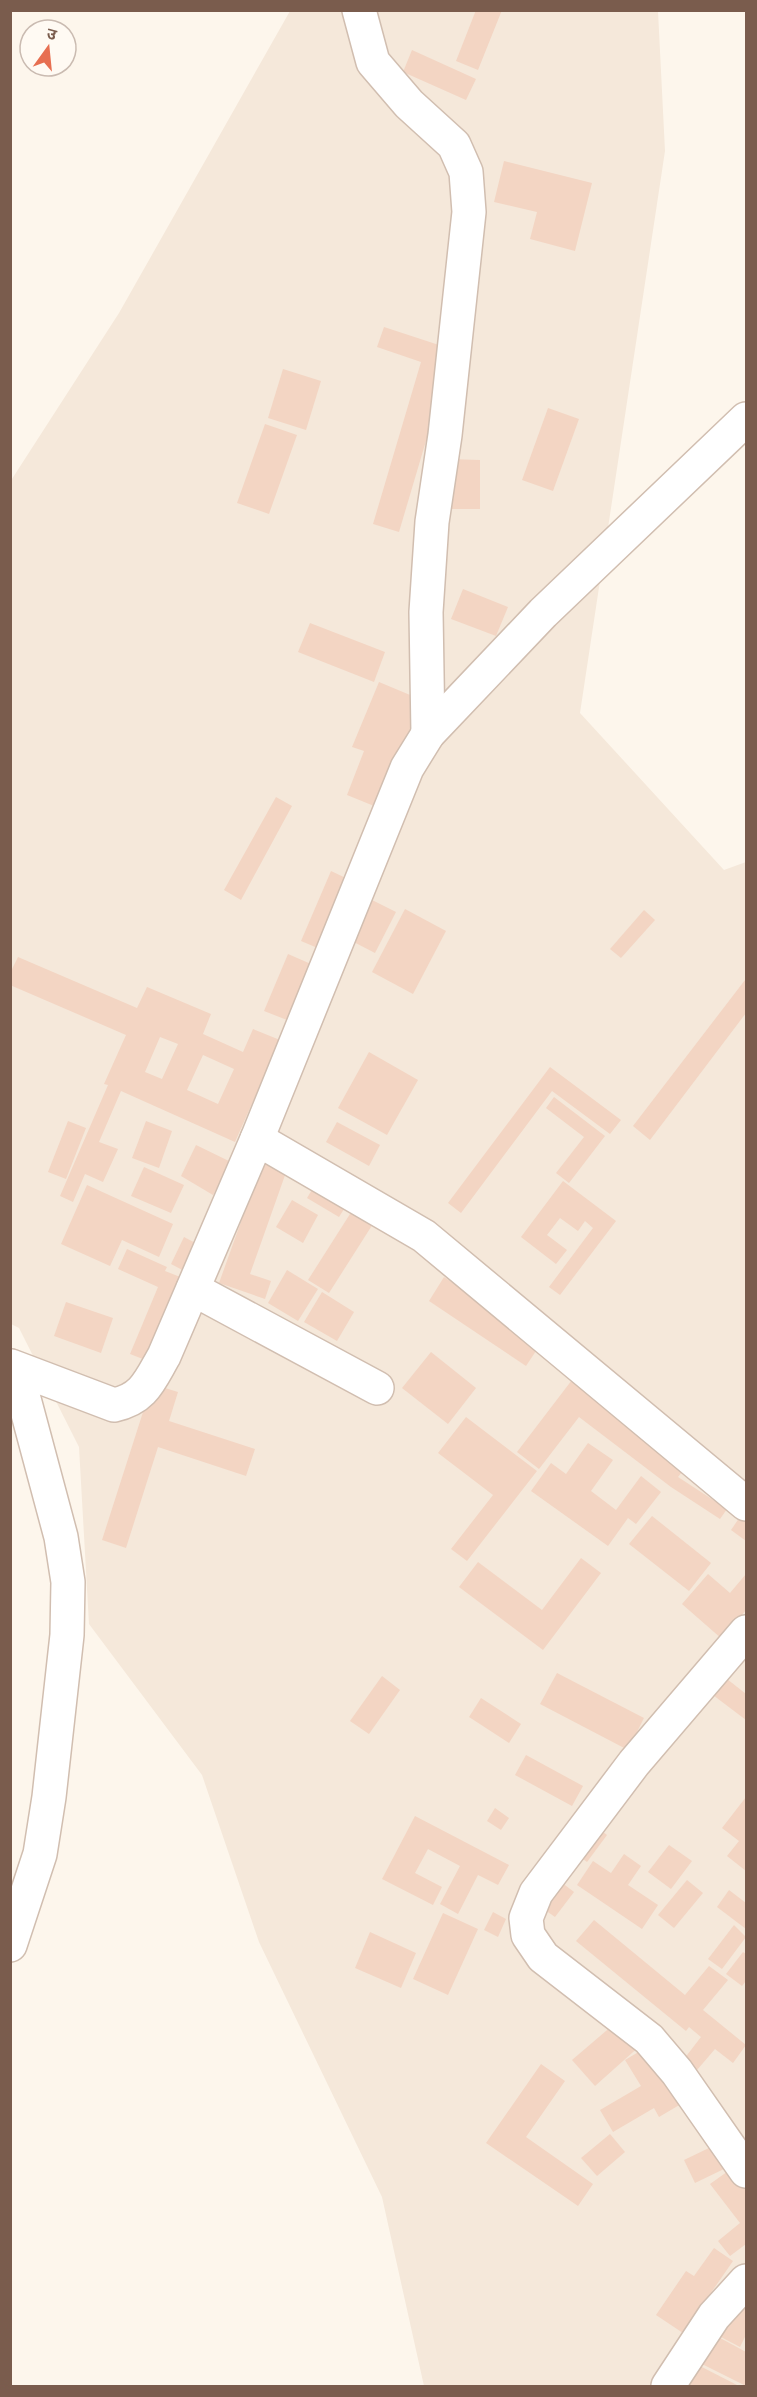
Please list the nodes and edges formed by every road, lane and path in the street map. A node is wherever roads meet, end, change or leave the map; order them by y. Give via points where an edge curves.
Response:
1 (359, 10) edge
2 (747, 419) edge
3 (428, 735) junction
4 (257, 1139) junction
5 (193, 1289) junction
6 (11, 1366) edge
7 (377, 1388) dead end
8 (747, 1504) edge
9 (747, 1632) edge
10 (10, 1945) edge
11 (747, 2171) edge
12 (747, 2281) edge
13 (673, 2385) edge

1 - 3 street via 374,62 409,104 454,145 466,172 469,212 432,522 426,612
2 - 3 street via 543,613
3 - 4 street via 407,768
4 - 5 street
4 - 8 street via 424,1236
5 - 6 street via 165,1356 146,1389 129,1402 114,1405
5 - 7 street
6 - 10 street via 20,1384 61,1537 68,1582 67,1635 40,1854
9 - 11 street via 634,1763 536,1893 526,1918 528,1935 543,1957 649,2039
12 - 13 street via 714,2316

